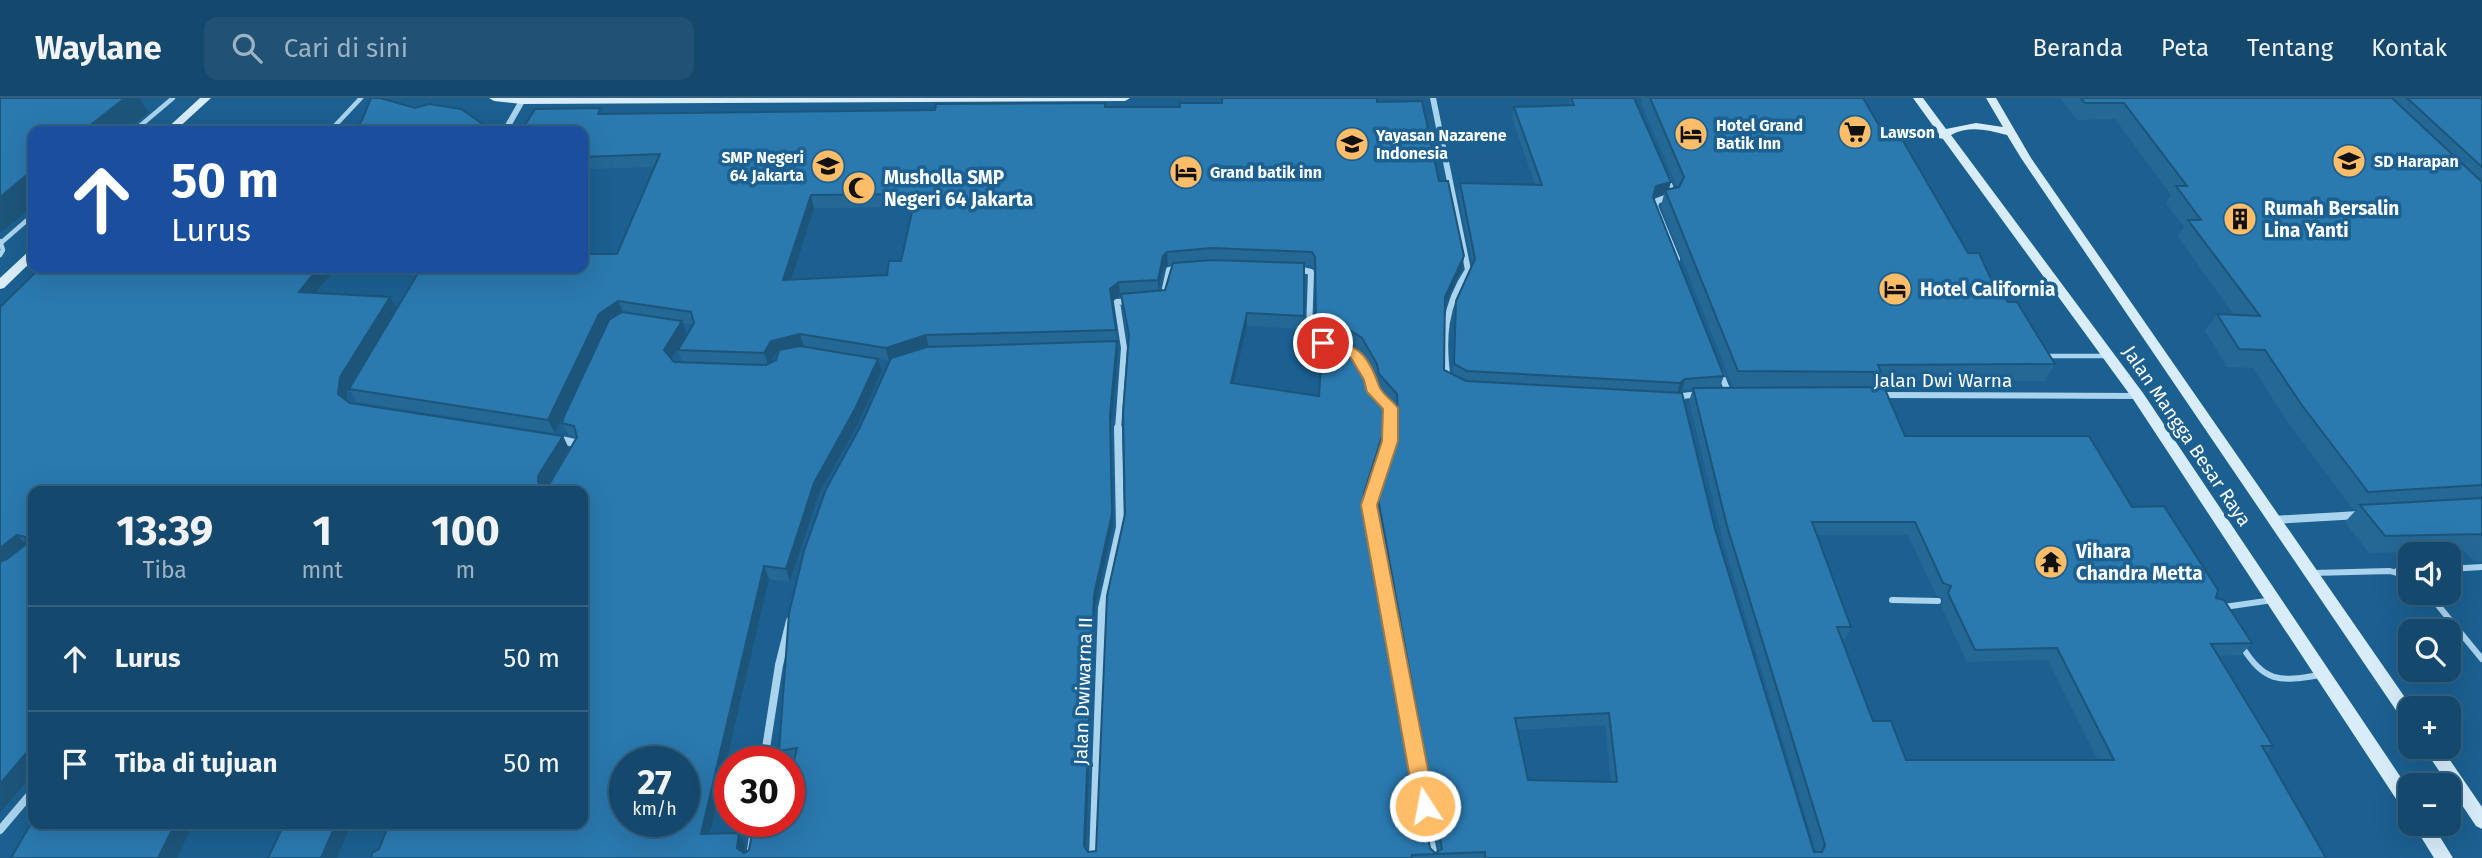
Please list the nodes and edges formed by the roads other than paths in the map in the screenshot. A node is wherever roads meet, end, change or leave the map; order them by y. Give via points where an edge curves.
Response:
1 (173, 98) edge
2 (206, 98) edge
3 (361, 98) edge
4 (494, 98) edge
5 (1125, 98) edge
6 (1433, 98) edge
7 (1918, 98) edge
8 (1991, 98) edge
9 (522, 101) junction
10 (140, 126) edge
11 (175, 126) edge
12 (335, 126) edge
13 (508, 126) edge
14 (2011, 133) junction
15 (1943, 136) junction
16 (1663, 170) edge
17 (28, 219) edge
18 (1, 241) edge
19 (0, 255) edge
20 (28, 259) edge
21 (1680, 267) edge
22 (1186, 268) edge
23 (1288, 268) edge
24 (0, 285) edge
25 (2059, 290) junction
26 (1986, 291) edge
27 (1143, 300) edge
28 (1155, 300) edge
29 (1335, 346) edge
30 (1111, 348) edge
31 (1124, 348) junction
32 (1357, 355) edge
33 (2038, 356) edge
34 (2109, 356) junction
35 (1718, 368) edge
36 (1458, 387) edge
37 (1710, 393) edge
38 (1742, 394) edge
39 (1876, 395) edge
40 (2138, 396) junction
41 (1667, 399) edge
42 (1680, 400) junction
43 (1683, 413) edge
44 (564, 428) edge
45 (546, 438) edge
46 (559, 440) junction
47 (569, 458) edge
48 (2367, 514) edge
49 (2272, 520) junction
50 (2482, 567) edge
51 (2461, 568) edge
52 (2390, 571) junction
53 (2398, 571) edge
54 (2310, 573) junction
55 (2398, 573) edge
56 (1892, 600) dead end
57 (2273, 600) junction
58 (1938, 601) dead end
59 (2438, 605) edge
60 (2210, 607) edge
61 (2222, 607) junction
62 (791, 616) edge
63 (2226, 616) edge
64 (2236, 636) edge
65 (2482, 659) edge
66 (2323, 675) junction
67 (2398, 700) edge
68 (766, 746) edge
69 (2439, 759) edge
70 (2398, 788) edge
71 (28, 797) edge
72 (2482, 821) edge
73 (0, 830) edge
74 (2430, 836) edge
75 (753, 837) edge
76 (750, 858) edge
77 (1093, 858) edge
78 (1434, 858) edge
79 (2444, 858) edge

1 - 10 lane
2 - 11 main road
3 - 12 lane
4 - 9 main road
5 - 9 main road
6 - 36 street via 1468,270 1444,312 1447,379
7 - 15 main road, Jalan Mangga Besar Raya
8 - 14 main road, Jalan Mangga Besar Raya
9 - 13 street
14 - 15 main road via 1978,126 1951,130
14 - 49 main road, Jalan Mangga Besar Raya
15 - 25 main road, Jalan Mangga Besar Raya
16 - 21 street via 1673,195 1655,206
17 - 18 lane
18 - 19 lane
20 - 24 main road
22 - 28 street via 1169,270 1163,298
23 - 29 street via 1311,272 1310,332 1313,339
25 - 26 lane
25 - 34 main road, Jalan Mangga Besar Raya
27 - 31 street, Jalan Dwiwarna II via 1117,302
30 - 31 street
31 - 77 street, Jalan Dwiwarna II via 1118,429 1120,527 1102,608
32 - 78 street via 1372,389 1390,408 1390,441 1369,497
33 - 34 lane
34 - 40 main road, Jalan Mangga Besar Raya
35 - 38 street via 1725,393
37 - 42 street via 1688,394
39 - 40 street, Jalan Dwi Warna
40 - 57 main road, Jalan Mangga Besar Raya
41 - 42 street
42 - 43 street
44 - 46 street
45 - 46 street
46 - 47 street via 578,447
48 - 49 street
49 - 54 main road, Jalan Mangga Besar Raya
50 - 51 lane
52 - 53 lane
52 - 54 lane
52 - 55 lane
54 - 67 main road, Jalan Mangga Besar Raya
56 - 58 lane
57 - 61 lane
57 - 66 main road, Jalan Mangga Besar Raya
59 - 65 lane
60 - 61 lane
61 - 63 lane
62 - 68 street
64 - 66 lane via 2257,670 2269,679
66 - 70 main road, Jalan Mangga Besar Raya
69 - 72 main road
71 - 73 street
74 - 79 main road
75 - 76 street

